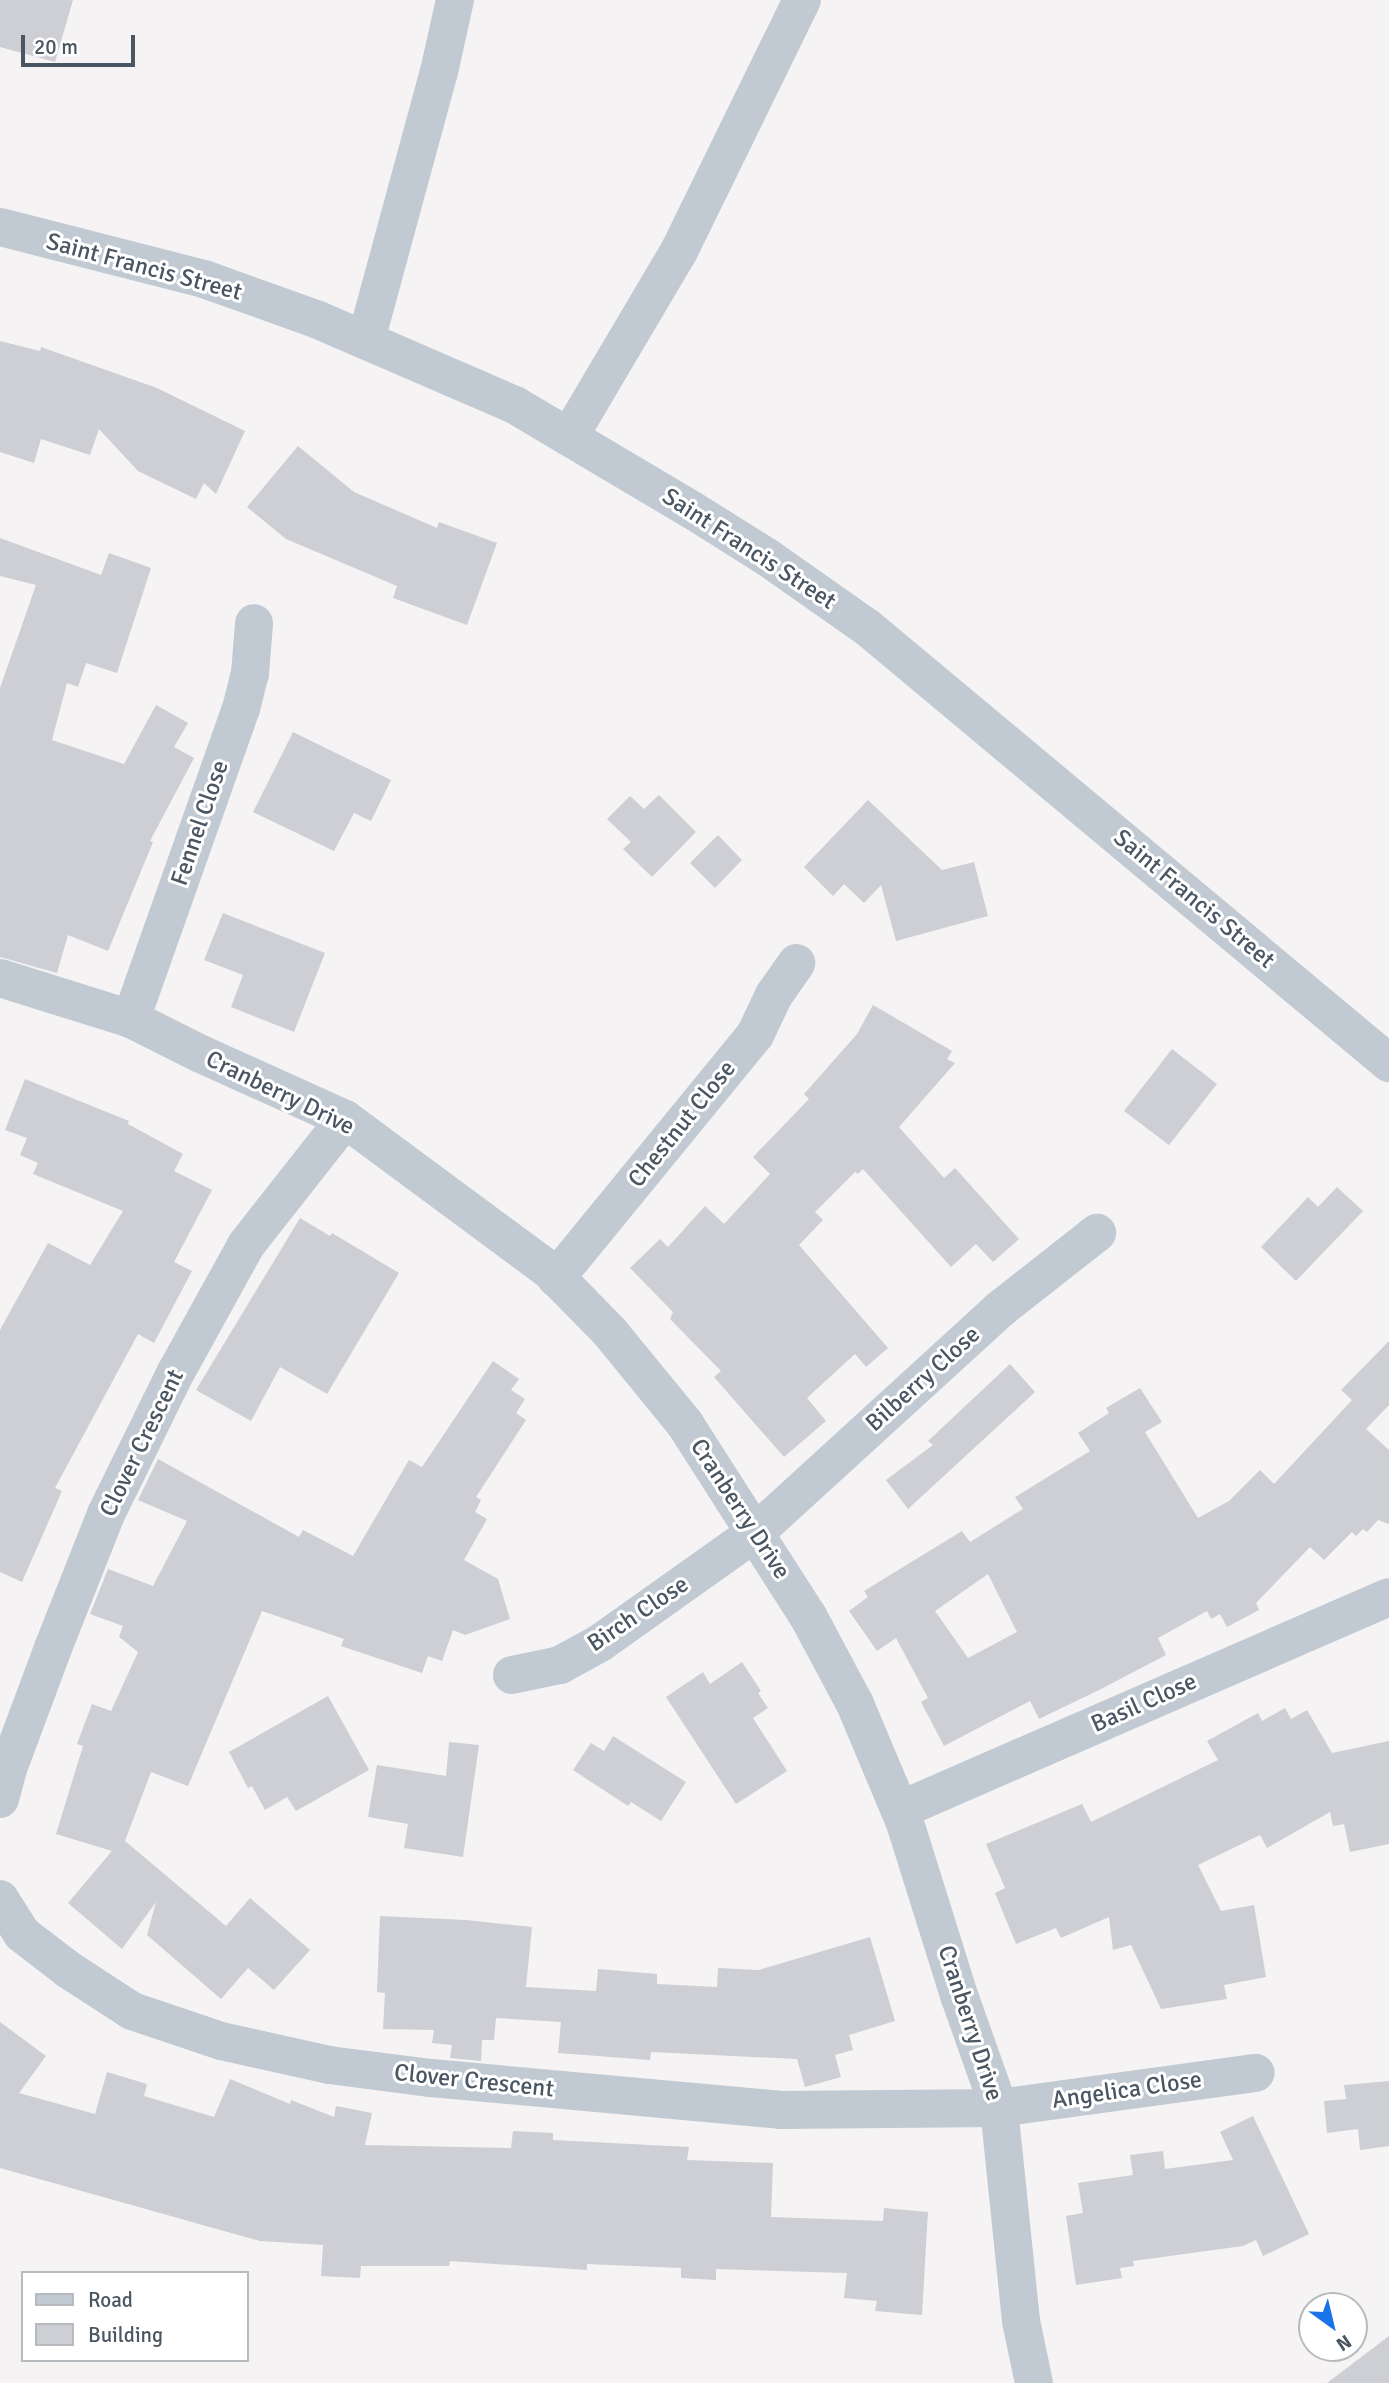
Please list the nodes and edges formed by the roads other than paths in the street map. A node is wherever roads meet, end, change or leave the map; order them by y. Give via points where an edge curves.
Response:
1 (455, 0) edge
2 (802, 0) edge
3 (0, 227) edge
4 (366, 340) junction
5 (569, 437) junction
6 (254, 623) dead end
7 (796, 963) dead end
8 (0, 978) edge
9 (131, 1019) junction
10 (1389, 1063) edge
11 (345, 1119) junction
12 (1097, 1233) dead end
13 (556, 1278) junction
14 (755, 1533) junction
15 (1389, 1597) edge
16 (512, 1675) dead end
17 (0, 1799) edge
18 (900, 1810) junction
19 (0, 1899) edge
20 (1255, 2073) dead end
21 (999, 2108) junction
22 (1034, 2383) edge

1 - 4 street
2 - 5 street via 680,249
3 - 4 street, Saint Francis Street via 204,279
4 - 5 street, Saint Francis Street via 515,405
5 - 10 street, Saint Francis Street via 767,557 868,628
6 - 9 street, Fennel Close via 250,674 241,709
7 - 13 street, Chestnut Close via 755,1035
8 - 9 street, Cranberry Drive
9 - 11 street, Cranberry Drive
11 - 13 street, Cranberry Drive
11 - 17 street, Clover Crescent via 246,1245 176,1372 106,1514 52,1648
12 - 14 street, Bilberry Close via 999,1310
13 - 14 street, Cranberry Drive via 609,1331 685,1424
14 - 16 street, Birch Close via 600,1643 560,1665
14 - 18 street, Cranberry Drive via 808,1616 855,1704
15 - 18 street, Basil Close
18 - 21 street, Cranberry Drive
19 - 21 street, Clover Crescent via 22,1934 132,2011 221,2041 329,2065 780,2110
20 - 21 street, Angelica Close
21 - 22 street, Cranberry Drive via 1021,2321

